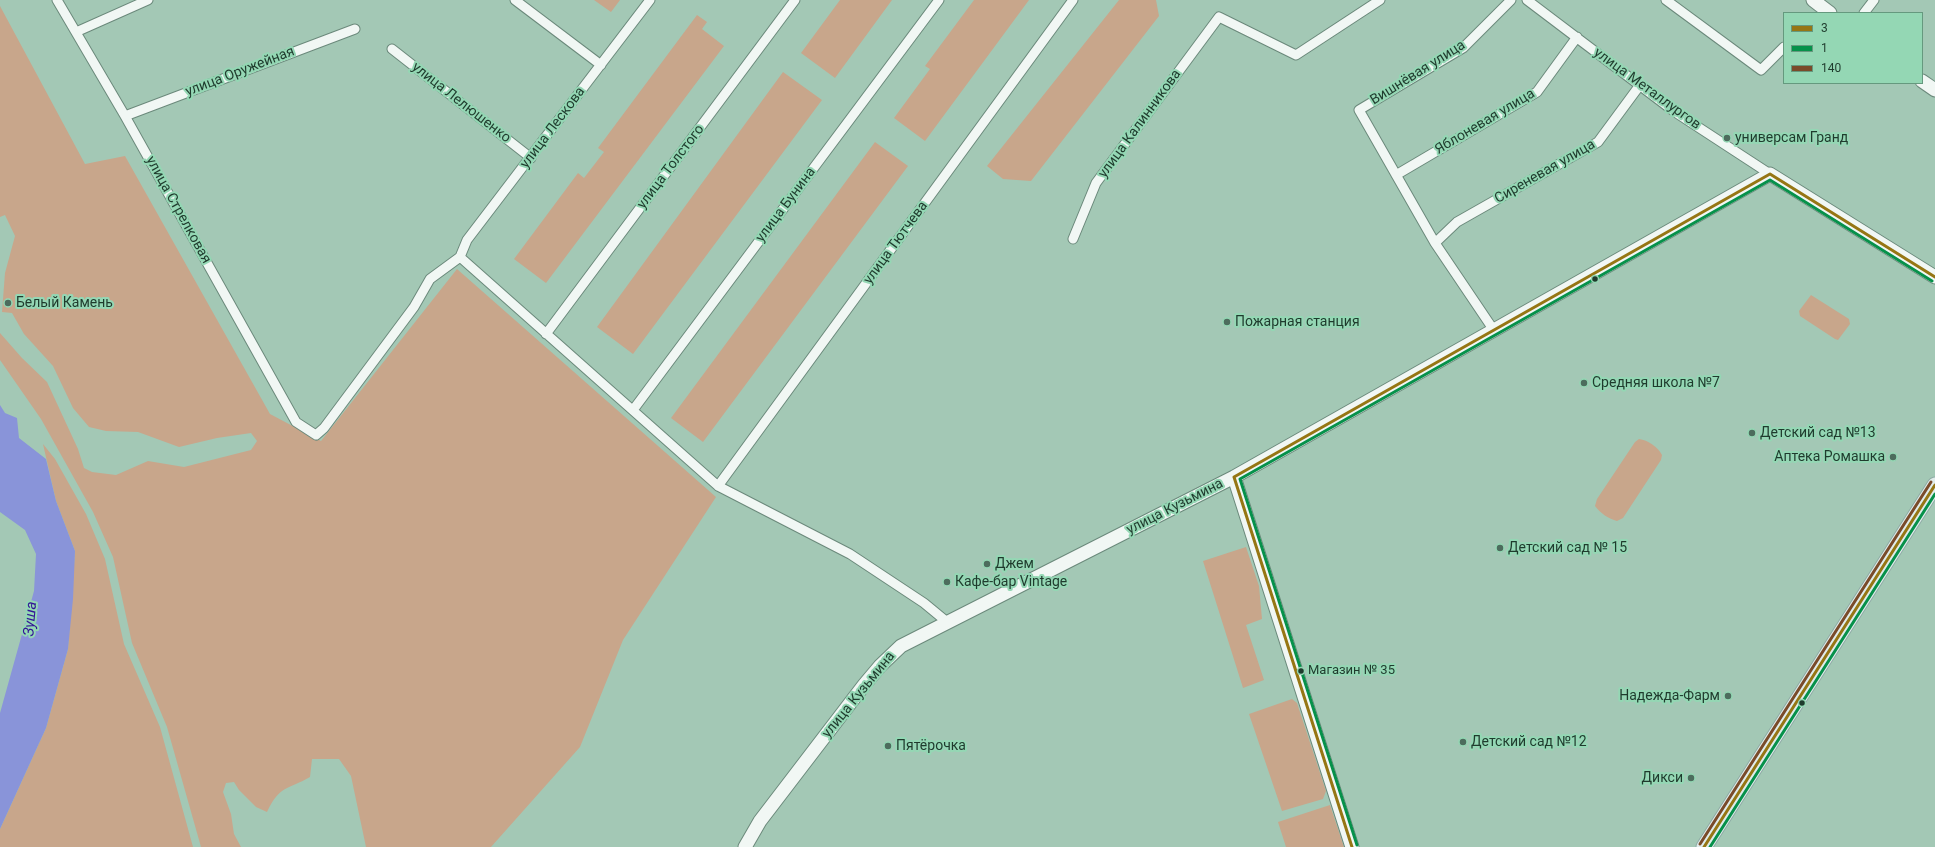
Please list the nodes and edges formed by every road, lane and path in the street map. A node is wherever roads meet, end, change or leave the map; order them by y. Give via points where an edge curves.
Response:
1 (57, 0) edge
2 (148, 0) edge
3 (515, 0) edge
4 (650, 0) edge
5 (795, 0) edge
6 (939, 0) edge
7 (1073, 0) edge
8 (1380, 0) edge
9 (1511, 0) edge
10 (1527, 0) edge
11 (1666, 0) edge
12 (1874, 0) edge
13 (1865, 12) edge
14 (355, 29) dead end
15 (76, 32) junction
16 (1577, 37) junction
17 (1783, 48) edge
18 (392, 49) dead end
19 (601, 65) junction
20 (1923, 82) edge
21 (1640, 85) junction
22 (1935, 90) edge
23 (125, 116) junction
24 (531, 158) junction
25 (1770, 174) junction
26 (1396, 175) junction
27 (1073, 239) dead end
28 (1434, 243) junction
29 (460, 257) junction
30 (1935, 277) edge
31 (1494, 329) junction
32 (546, 334) junction
33 (633, 410) junction
34 (1234, 477) junction
35 (1935, 485) edge
36 (718, 486) junction
37 (947, 622) junction
38 (745, 847) edge
39 (1352, 847) edge
40 (1704, 847) edge

1 - 15 street, улица Стрелковая
2 - 15 street
3 - 19 street
4 - 19 street, улица Лескова
5 - 32 street, улица Толстого
6 - 33 street, улица Бунина
7 - 36 street, улица Тютчева
8 - 27 street, улица Калинникова via 1296,55 1219,17 1096,183
9 - 26 street, Вишнёвая улица via 1463,48 1359,110
10 - 16 street, улица Металлургов
11 - 17 street via 1762,70
12 - 13 street
14 - 23 street, улица Оружейная
15 - 23 street, улица Стрелковая
16 - 21 street, улица Металлургов
16 - 26 street, Яблоневая улица via 1537,92
18 - 24 street, улица Лелюшенко
19 - 24 street, улица Лескова
20 - 22 main road
21 - 25 street, улица Металлургов via 1675,112
21 - 28 street, Сиреневая улица via 1598,142 1457,222
23 - 29 street, улица Стрелковая via 296,422 316,435 324,428 414,307 430,278
24 - 29 street, улица Лескова via 467,240
25 - 30 main road
25 - 31 main road, улица Кузьмина
26 - 28 street
28 - 31 street
29 - 32 street
31 - 34 main road, улица Кузьмина
32 - 33 street
33 - 36 street
34 - 37 main road, улица Кузьмина
34 - 39 main road
35 - 40 main road
36 - 37 street via 850,554 924,603
37 - 38 main road, улица Кузьмина via 901,646 880,666 760,821

